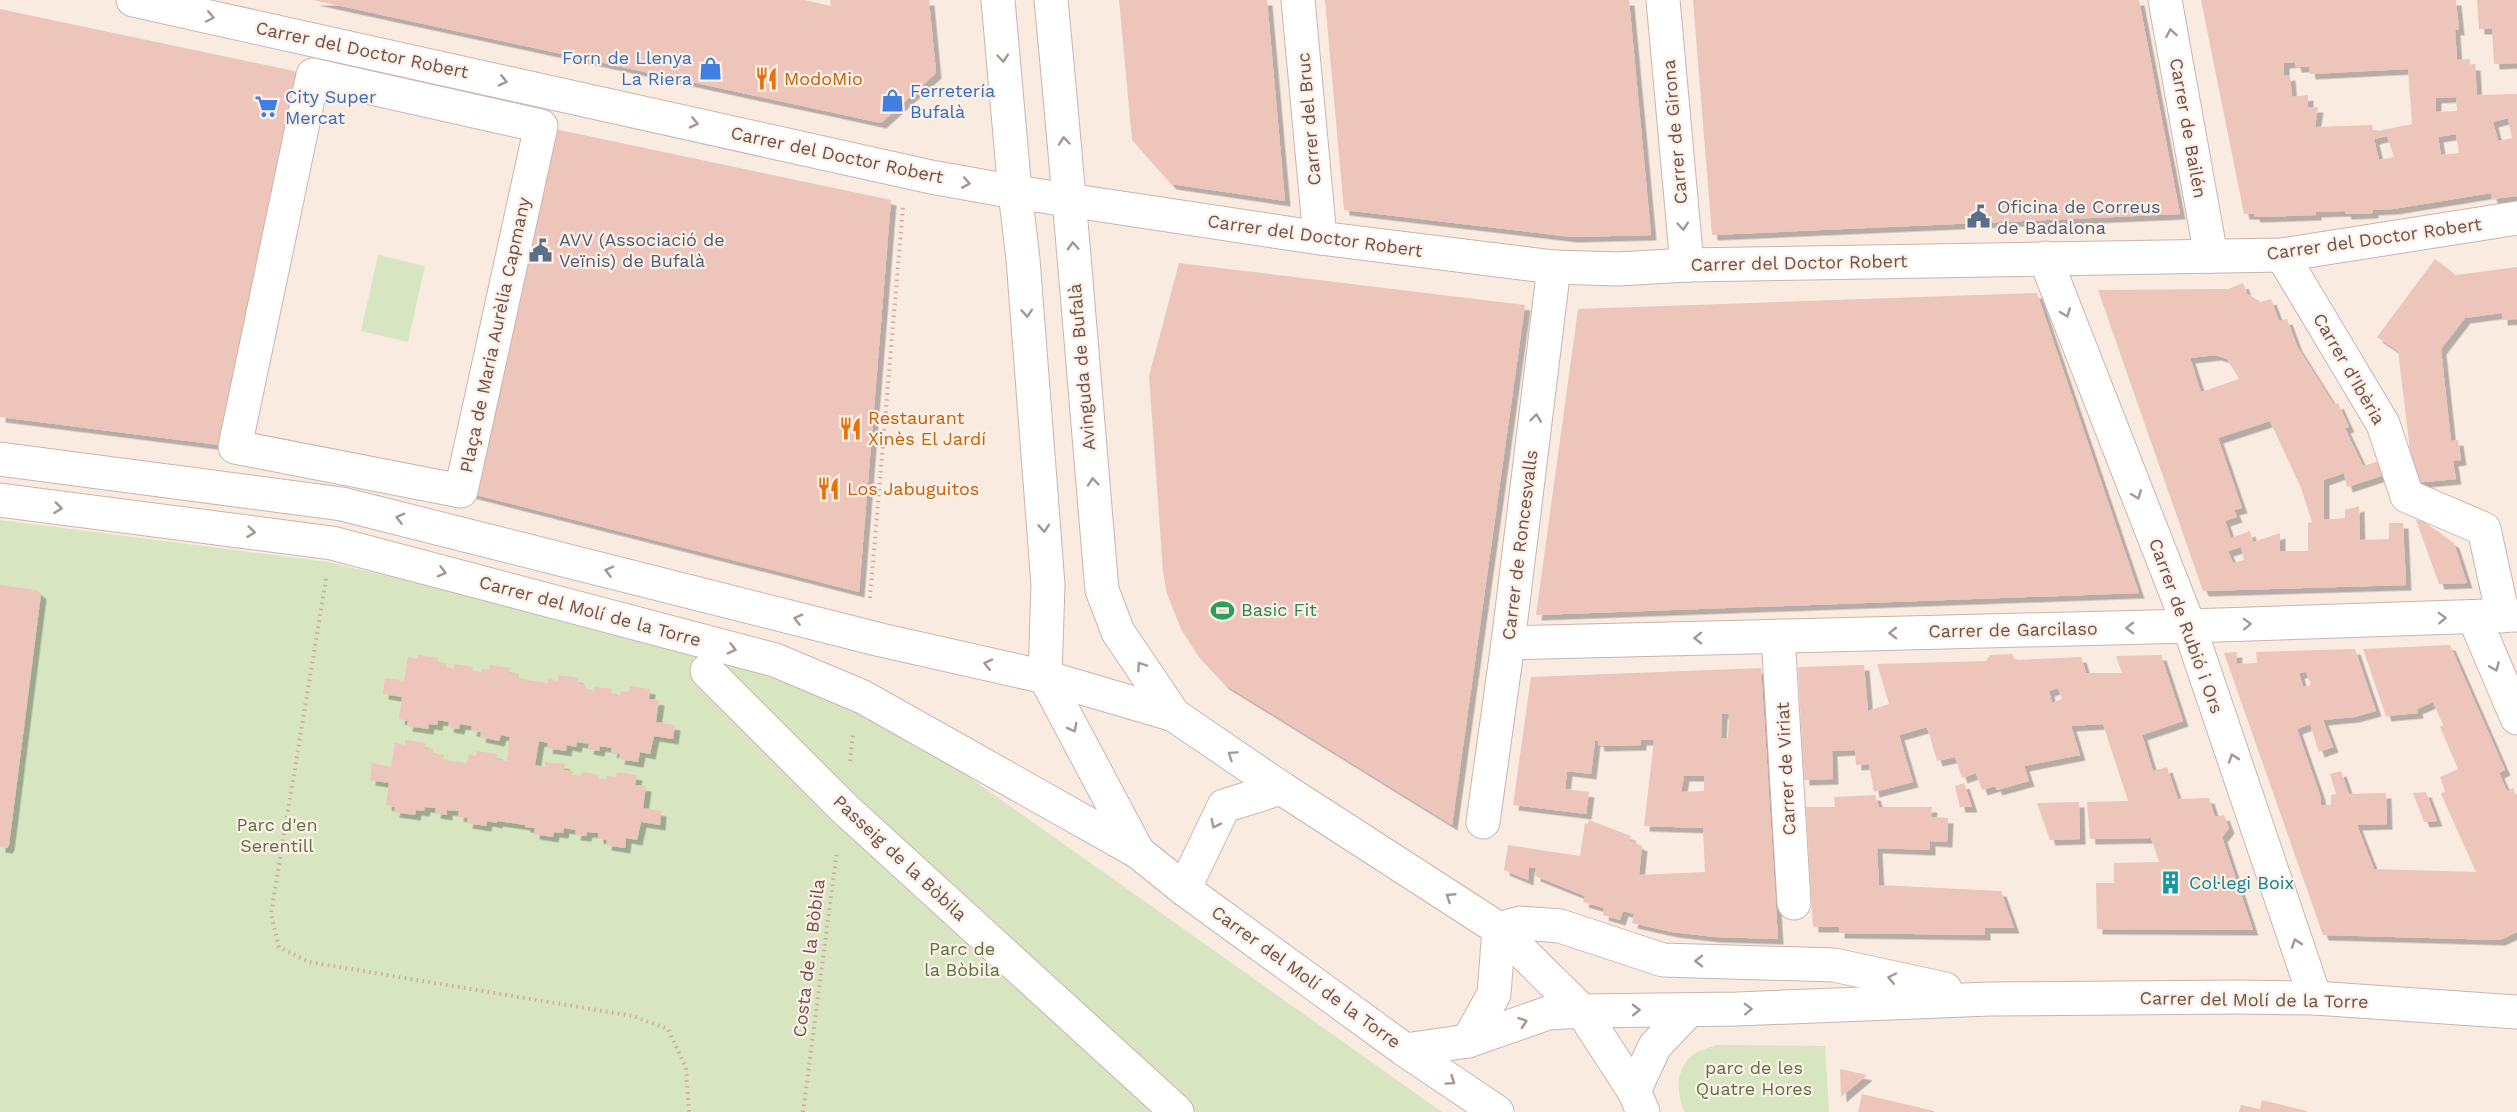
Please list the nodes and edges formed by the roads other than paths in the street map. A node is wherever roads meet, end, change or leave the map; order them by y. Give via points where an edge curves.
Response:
1 (133, 0) edge
2 (998, 0) edge
3 (1051, 0) edge
4 (1298, 0) edge
5 (1663, 0) edge
6 (2165, 0) edge
7 (313, 75) joint
8 (1015, 192) junction
9 (1070, 200) junction
10 (2517, 218) edge
11 (1320, 238) junction
12 (2282, 255) junction
13 (2211, 256) junction
14 (2045, 258) junction
15 (1687, 265) junction
16 (1554, 267) junction
17 (0, 459) edge
18 (0, 500) edge
19 (2498, 616) edge
20 (2189, 626) junction
21 (1778, 636) junction
22 (1508, 642) junction
23 (707, 671) dead end
24 (1045, 677) junction
25 (1174, 715) junction
26 (2517, 718) edge
27 (1281, 788) junction
28 (1483, 822) dead end
29 (1138, 852) junction
30 (1184, 889) junction
31 (1794, 903) dead end
32 (1500, 929) junction
33 (2314, 998) junction
34 (1990, 999) junction
35 (1689, 1010) junction
36 (1582, 1011) junction
37 (2517, 1012) edge
38 (1468, 1041) junction
39 (1405, 1050) junction
40 (1638, 1101) edge
41 (1178, 1112) edge
42 (1497, 1112) edge

1 -> 8 street, Carrer del Doctor Robert via 931,177
2 -> 8 street
9 -> 3 street, Avinguda de Bufalà
4 - 11 street, Carrer del Bruc
5 -> 15 street, Carrer de Girona
13 -> 6 street, Carrer de Bailén
7 - 7 street, Plaça de Maria Aurèlia Capmany via 541,126 461,491 235,447
8 - 9 street, Carrer del Doctor Robert
8 -> 24 street via 1048,585
9 - 11 street, Carrer del Doctor Robert
25 -> 9 street, Avinguda de Bufalà via 1118,632 1102,590
10 - 12 street, Carrer del Doctor Robert
11 - 16 street, Carrer del Doctor Robert
12 - 13 street, Carrer del Doctor Robert
12 - 19 street, Carrer d'Ibèria via 2383,424 2407,496 2484,529
13 - 14 street, Carrer del Doctor Robert
14 - 15 street, Carrer del Doctor Robert
14 -> 20 street, Carrer de Rubió i Ors
15 - 16 street, Carrer del Doctor Robert
22 -> 16 street, Carrer de Roncesvalls
24 -> 17 street via 881,640 342,504
18 -> 29 street, Carrer del Molí de la Torre via 332,543 775,660 862,697
20 -> 19 street, Carrer de Garcilaso
19 -> 26 street, Carrer d'Ibèria
20 -> 21 street, Carrer de Garcilaso
33 -> 20 street, Carrer de Rubió i Ors
21 -> 22 street, Carrer de Garcilaso
21 - 31 street, Carrer de Viriat
22 - 28 street, Carrer de Roncesvalls
23 - 41 street, Passeig de la Bòbila via 844,808
24 - 25 street
24 -> 29 street, Carrer del Molí de la Torre
27 -> 25 street
27 -> 30 street via 1224,806
32 -> 27 street
29 - 30 street, Carrer del Molí de la Torre
30 - 39 street, Carrer del Molí de la Torre
34 -> 32 street, Carrer del Molí de la Torre via 1834,965 1663,960 1560,926 1520,923
32 - 36 street
32 - 38 street via 1494,994
33 - 34 street, Carrer del Molí de la Torre
33 - 37 street, Carrer del Molí de la Torre
35 -> 34 street, Carrer del Molí de la Torre
36 -> 35 street, Carrer del Molí de la Torre
35 - 40 street via 1654,1046
38 -> 36 street, Carrer del Molí de la Torre via 1548,1013
36 - 40 street
38 - 39 street, Carrer del Molí de la Torre
39 -> 42 street

